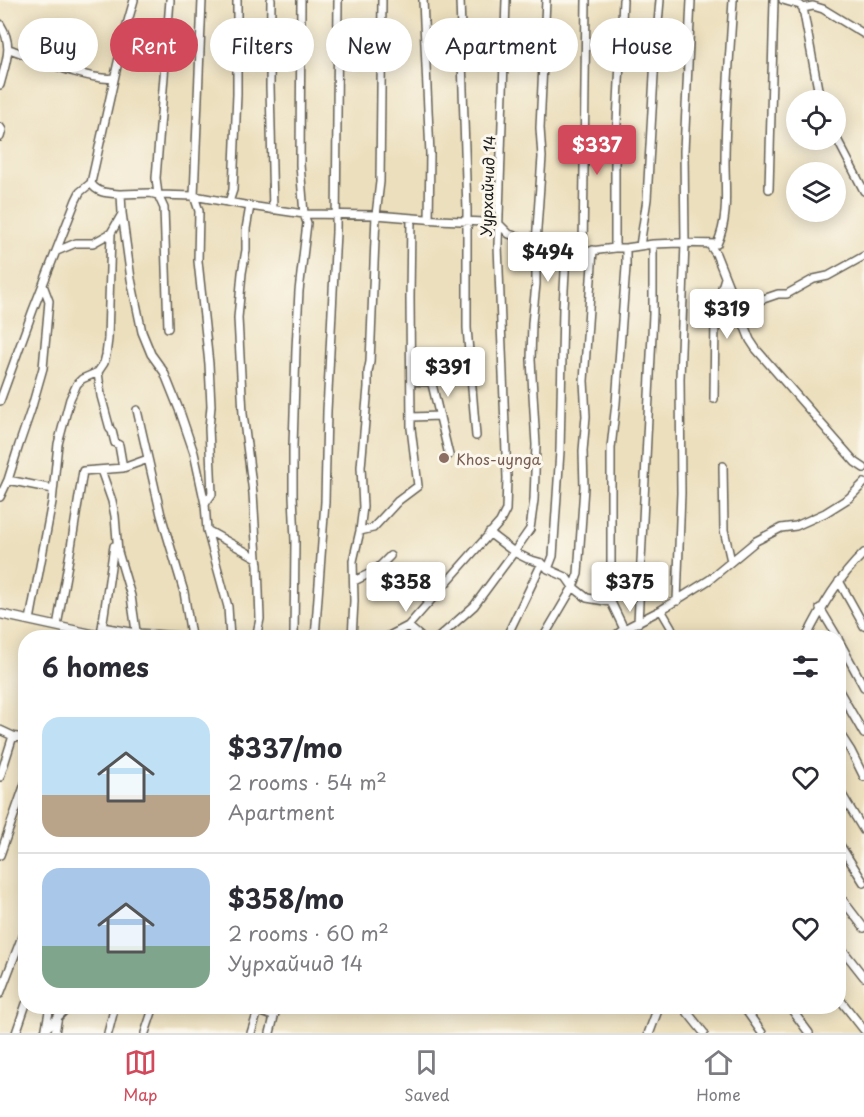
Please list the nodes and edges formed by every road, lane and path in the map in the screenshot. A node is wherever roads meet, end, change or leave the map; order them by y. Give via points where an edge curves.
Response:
1 (134, 0) edge
2 (170, 0) edge
3 (202, 0) edge
4 (237, 0) edge
5 (272, 0) edge
6 (301, 0) edge
7 (338, 0) edge
8 (382, 0) edge
9 (423, 0) edge
10 (460, 0) edge
11 (506, 0) edge
12 (546, 0) edge
13 (586, 0) edge
14 (623, 0) edge
15 (660, 0) edge
16 (691, 0) edge
17 (733, 0) edge
18 (774, 0) edge
19 (783, 0) edge
20 (803, 8) junction
21 (0, 24) edge
22 (864, 34) edge
23 (9, 49) junction
24 (114, 78) junction
25 (0, 85) edge
26 (818, 90) edge
27 (0, 127) edge
28 (0, 137) edge
29 (843, 150) edge
30 (91, 183) junction
31 (769, 189) dead end
32 (864, 191) edge
33 (121, 194) junction
34 (158, 195) junction
35 (194, 196) junction
36 (229, 202) junction
37 (250, 206) junction
38 (273, 210) junction
39 (122, 213) junction
40 (304, 214) junction
41 (335, 214) junction
42 (376, 215) junction
43 (411, 219) junction
44 (429, 220) junction
45 (466, 221) junction
46 (500, 225) junction
47 (111, 233) junction
48 (685, 243) junction
49 (652, 244) junction
50 (709, 244) junction
51 (640, 246) junction
52 (536, 247) junction
53 (615, 248) junction
54 (626, 248) junction
55 (593, 250) junction
56 (57, 251) junction
57 (584, 252) junction
58 (566, 254) junction
59 (864, 256) edge
60 (725, 278) junction
61 (43, 285) junction
62 (737, 308) junction
63 (168, 328) dead end
64 (98, 372) junction
65 (411, 381) junction
66 (714, 399) dead end
67 (0, 401) edge
68 (137, 410) dead end
69 (440, 416) junction
70 (411, 417) junction
71 (476, 436) dead end
72 (449, 455) dead end
73 (148, 459) junction
74 (723, 466) dead end
75 (123, 468) junction
76 (864, 468) edge
77 (101, 470) junction
78 (8, 480) junction
79 (864, 483) edge
80 (53, 489) junction
81 (0, 497) edge
82 (205, 504) junction
83 (207, 530) junction
84 (360, 531) junction
85 (116, 532) junction
86 (489, 533) junction
87 (514, 552) junction
88 (864, 553) edge
89 (390, 556) dead end
90 (257, 558) junction
91 (856, 560) junction
92 (731, 561) junction
93 (864, 565) edge
94 (545, 566) junction
95 (839, 580) junction
96 (354, 581) junction
97 (573, 587) junction
98 (677, 601) junction
99 (611, 602) junction
100 (820, 609) junction
101 (661, 610) junction
102 (0, 614) edge
103 (30, 620) junction
104 (638, 623) junction
105 (57, 626) junction
106 (408, 626) junction
107 (864, 626) edge
108 (624, 629) joint
109 (92, 630) edge
110 (101, 630) edge
111 (136, 630) edge
112 (192, 630) edge
113 (229, 630) edge
114 (258, 630) edge
115 (294, 630) edge
116 (316, 630) edge
117 (352, 630) edge
118 (400, 630) edge
119 (413, 630) edge
120 (447, 630) edge
121 (510, 630) edge
122 (548, 630) edge
123 (672, 630) edge
124 (810, 630) edge
125 (833, 630) edge
126 (846, 653) edge
127 (864, 687) edge
128 (846, 703) edge
129 (0, 730) edge
130 (864, 734) edge
131 (13, 736) junction
132 (18, 737) edge
133 (846, 743) edge
134 (0, 777) edge
135 (864, 777) edge
136 (846, 801) edge
137 (18, 804) edge
138 (864, 831) edge
139 (0, 855) edge
140 (846, 855) edge
141 (864, 884) edge
142 (846, 904) edge
143 (864, 928) edge
144 (18, 947) edge
145 (846, 954) edge
146 (864, 977) edge
147 (0, 994) edge
148 (846, 1007) edge
149 (23, 1014) edge
150 (48, 1014) edge
151 (113, 1014) edge
152 (151, 1014) edge
153 (257, 1014) edge
154 (276, 1014) edge
155 (656, 1014) edge
156 (689, 1014) edge
157 (749, 1014) edge
158 (795, 1014) edge
159 (58, 1016) joint
160 (864, 1030) edge
161 (45, 1031) edge
162 (16, 1033) edge
163 (56, 1033) edge
164 (108, 1033) edge
165 (145, 1033) edge
166 (251, 1033) edge
167 (270, 1033) edge
168 (649, 1033) edge
169 (704, 1033) edge
170 (762, 1033) edge
171 (809, 1033) edge

1 - 24 street
2 - 34 street via 156,178
3 - 35 street
4 - 36 street via 237,94 233,190
5 - 38 street
6 - 40 street via 300,165
7 - 41 street
8 - 42 street via 380,182
9 - 44 street
10 - 45 street
11 - 46 street, Уурхайчид 14
12 - 52 street
13 - 57 street
14 - 53 street
15 - 51 street via 647,199
16 - 48 street via 684,151
17 - 50 street via 724,225 717,244
18 - 31 street
19 - 20 street
20 - 22 street via 822,9
20 - 26 street
21 - 23 street
23 - 24 street via 68,70 101,79
23 - 25 street
24 - 30 street
27 - 28 street
29 - 32 street
30 - 33 street via 100,191
30 - 56 street via 80,192
33 - 34 street
33 - 39 street
34 - 35 street
34 - 63 street via 164,208
35 - 36 street
35 - 82 street via 199,211 198,261 211,406 212,494
36 - 37 street
37 - 38 street
37 - 90 street via 238,318
38 - 40 street
39 - 47 street
39 - 82 street via 142,332 180,412
40 - 41 street
40 - 115 street via 307,223 293,427
41 - 42 street
41 - 116 street via 326,502
42 - 43 street
42 - 84 street
43 - 44 street
43 - 65 street
44 - 45 street
45 - 46 street
45 - 71 street via 467,328
46 - 52 street
46 - 86 street, Уурхайчид 14 via 506,510
47 - 56 street via 93,243 76,243
47 - 64 street via 108,339 104,363
48 - 49 street
48 - 50 street
48 - 98 street
49 - 51 street
49 - 104 street
50 - 60 street
51 - 54 street
52 - 58 street
52 - 87 street via 531,360 536,445 534,500 530,529
53 - 54 street
53 - 55 street
54 - 99 street via 611,448
55 - 57 street
55 - 97 street via 584,381 582,523 578,574
56 - 61 street
57 - 58 street
58 - 94 street via 553,556
59 - 62 street via 787,294
60 - 62 street
60 - 66 street via 715,319
61 - 67 street
61 - 78 street via 49,301 43,368
62 - 76 street via 756,350
64 - 75 street via 101,396
64 - 80 street via 82,379 69,399
65 - 69 street via 432,384
65 - 70 street
68 - 73 street
69 - 70 street
69 - 72 street
70 - 84 street via 418,486 373,528
73 - 75 street
73 - 112 street
74 - 92 street via 724,530
75 - 77 street
77 - 85 street via 112,501
77 - 105 street via 83,471
78 - 80 street
78 - 81 street
79 - 92 street via 825,513 781,528
80 - 103 street
82 - 83 street
83 - 90 street
83 - 113 street via 228,607
84 - 96 street via 353,561
85 - 110 street
85 - 111 street
86 - 87 street
86 - 106 street, Уурхайчид 14
87 - 94 street
87 - 120 street via 474,606
88 - 91 street
89 - 96 street via 375,571
90 - 114 street
91 - 93 street
91 - 95 street
92 - 98 street
94 - 97 street via 566,577
94 - 121 street
95 - 100 street
95 - 107 street
96 - 117 street
97 - 99 street via 587,598
97 - 122 street
98 - 101 street
99 - 108 street
100 - 124 street
100 - 125 street
101 - 104 street
101 - 123 street
102 - 103 main road
103 - 105 main road
104 - 108 street
105 - 109 main road
106 - 118 street
106 - 119 street
126 - 127 street
128 - 130 street
129 - 131 street
131 - 132 street
131 - 134 street
133 - 135 street
136 - 138 street
137 - 139 street
140 - 141 street
142 - 143 street
144 - 147 street
145 - 146 street
148 - 160 street
149 - 162 street
150 - 161 street
151 - 164 street
152 - 165 street
153 - 166 street
154 - 167 street
155 - 168 main road
156 - 169 street
157 - 170 street
158 - 171 street
159 - 161 street
159 - 163 street

